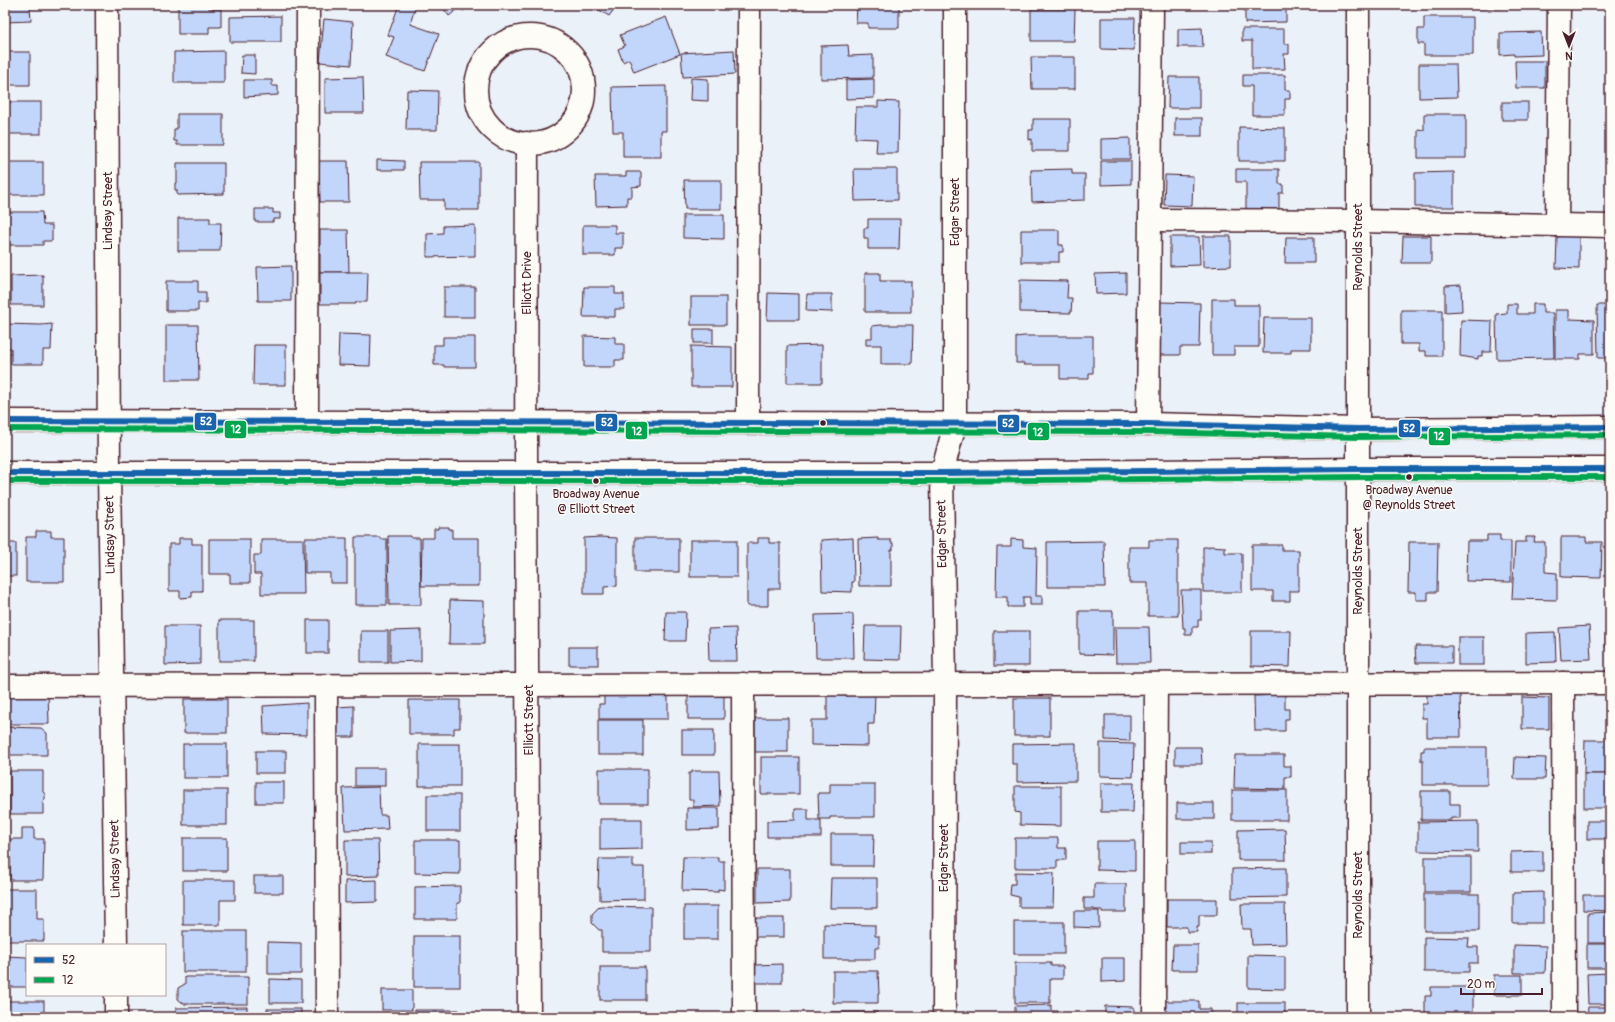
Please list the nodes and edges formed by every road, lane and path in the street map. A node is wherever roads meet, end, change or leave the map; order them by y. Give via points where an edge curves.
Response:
1 (107, 5) edge
2 (308, 5) edge
3 (749, 5) edge
4 (956, 5) edge
5 (1152, 5) edge
6 (1358, 5) edge
7 (1559, 5) edge
8 (527, 144) junction
9 (1150, 220) junction
10 (1358, 221) junction
11 (1557, 225) junction
12 (1610, 226) edge
13 (5, 421) edge
14 (109, 422) junction
15 (307, 422) junction
16 (526, 423) junction
17 (748, 423) junction
18 (955, 424) junction
19 (1148, 424) junction
20 (1610, 427) edge
21 (1358, 429) junction
22 (1358, 469) junction
23 (1610, 469) edge
24 (109, 472) junction
25 (526, 472) junction
26 (5, 473) edge
27 (942, 473) junction
28 (1358, 683) junction
29 (1563, 683) junction
30 (1610, 683) edge
31 (743, 684) junction
32 (944, 684) junction
33 (1156, 684) junction
34 (528, 685) junction
35 (5, 686) edge
36 (113, 686) junction
37 (326, 686) junction
38 (116, 944) edge
39 (116, 996) edge
40 (116, 1017) edge
41 (327, 1017) edge
42 (529, 1017) edge
43 (744, 1017) edge
44 (944, 1017) edge
45 (1154, 1017) edge
46 (1358, 1017) edge
47 (1564, 1017) edge

1 - 14 street, Lindsay Street
2 - 15 street
3 - 17 street
4 - 18 street, Edgar Street
5 - 9 street
6 - 10 street, Reynolds Street
7 - 11 street
8 - 8 street via 557,137 571,125 581,109 584,90 582,72 572,55 557,42 539,36 520,36 503,43 488,55 477,77 476,96 482,114 493,129 509,139
8 - 16 street, Elliott Drive
9 - 10 street
9 - 19 street
10 - 11 street
10 - 21 street, Reynolds Street
11 - 12 street
13 - 14 street
14 - 15 street
14 - 24 street, Lindsay Street
15 - 16 street
16 - 17 street
16 - 25 street, Elliott Street
17 - 18 street
18 - 19 street
18 - 27 street, Edgar Street
19 - 21 street
20 - 21 street
21 - 22 street, Reynolds Street
22 - 23 street
22 - 27 street
22 - 28 street, Reynolds Street
24 - 25 street
24 - 26 street
24 - 36 street, Lindsay Street
25 - 27 street
25 - 34 street, Elliott Street
27 - 32 street, Edgar Street
28 - 29 street
28 - 33 street
28 - 46 street, Reynolds Street
29 - 30 street
29 - 47 street
31 - 32 street
31 - 34 street
31 - 43 street
32 - 33 street
32 - 44 street, Edgar Street
33 - 45 street
34 - 37 street
34 - 42 street, Elliott Street
35 - 36 street
36 - 37 street
36 - 38 street, Lindsay Street
37 - 41 street
39 - 40 street

